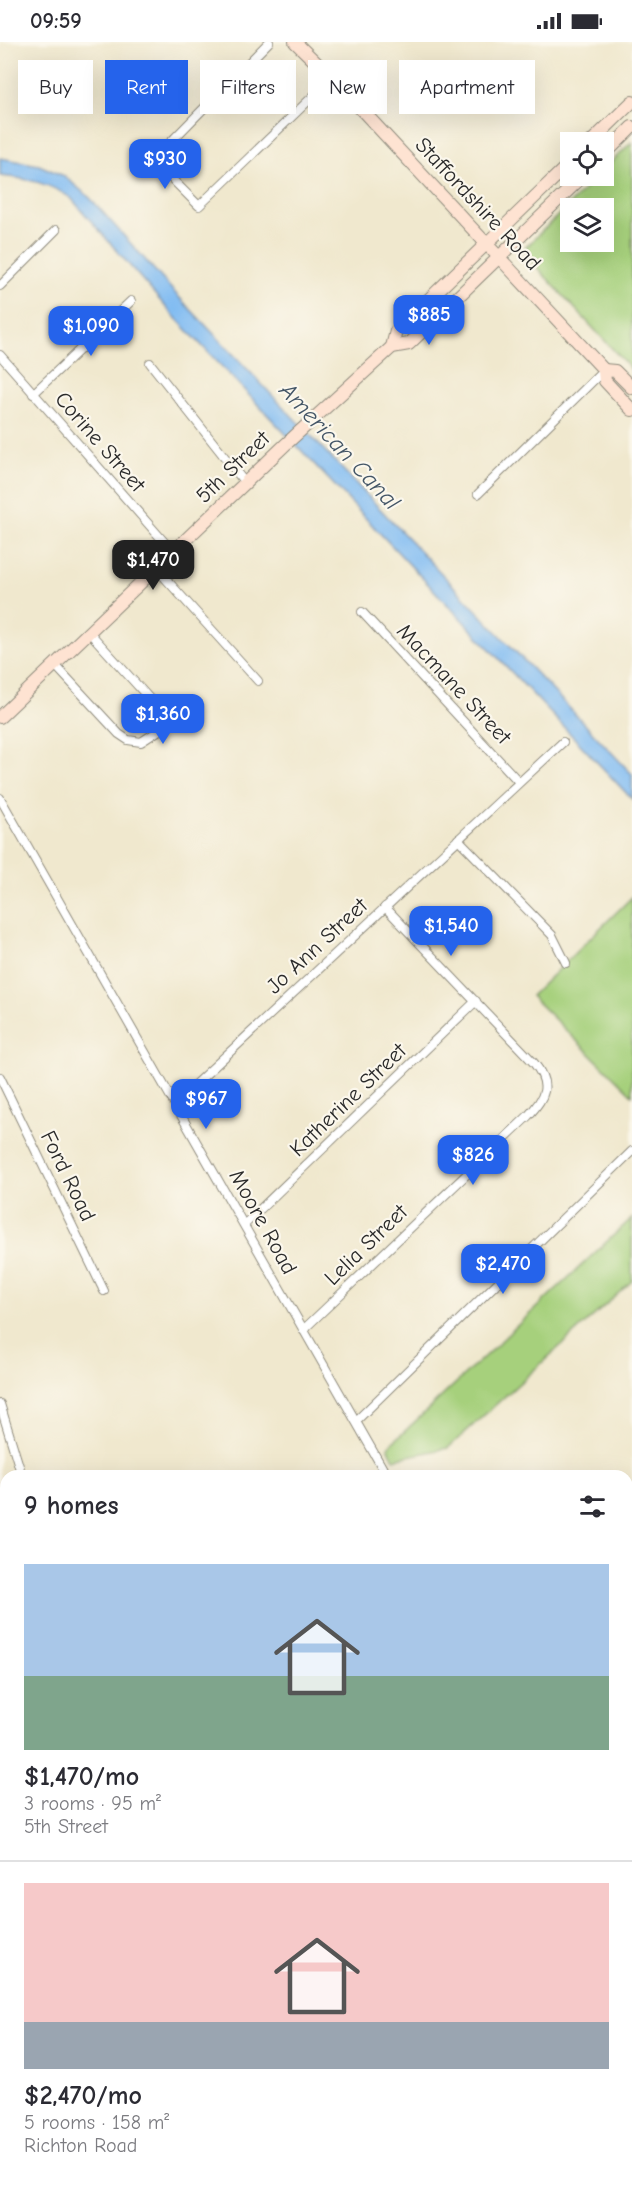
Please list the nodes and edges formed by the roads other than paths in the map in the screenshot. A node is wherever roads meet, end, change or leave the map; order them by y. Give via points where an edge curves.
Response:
1 (269, 42) edge
2 (295, 42) edge
3 (314, 60) edge
4 (308, 101) edge
5 (632, 102) edge
6 (365, 114) edge
7 (632, 127) edge
8 (603, 130) joint
9 (616, 143) joint
10 (558, 175) joint
11 (570, 188) joint
12 (56, 230) dead end
13 (487, 245) junction
14 (499, 258) junction
15 (0, 286) edge
16 (430, 299) junction
17 (131, 301) dead end
18 (446, 308) junction
19 (392, 347) junction
20 (0, 355) edge
21 (150, 363) dead end
22 (604, 370) junction
23 (632, 388) edge
24 (33, 394) junction
25 (632, 410) edge
26 (246, 484) junction
27 (478, 494) dead end
28 (174, 552) junction
29 (156, 568) junction
30 (362, 612) dead end
31 (89, 632) junction
32 (55, 665) junction
33 (258, 681) dead end
34 (0, 717) edge
35 (563, 742) dead end
36 (519, 782) junction
37 (0, 798) edge
38 (458, 839) junction
39 (385, 907) junction
40 (566, 963) dead end
41 (476, 1001) junction
42 (0, 1077) edge
43 (175, 1103) junction
44 (632, 1150) edge
45 (245, 1224) junction
46 (104, 1291) dead end
47 (303, 1330) junction
48 (0, 1404) edge
49 (356, 1421) junction
50 (20, 1470) edge
51 (384, 1470) edge

1 - 4 street via 153,160 199,206
2 - 3 main road, Staffordshire Road
5 - 8 main road
6 - 13 main road, Staffordshire Road
7 - 9 main road
8 - 9 main road
10 - 11 main road
10 - 13 main road, 5th Street
11 - 14 main road, 5th Street
12 - 15 street
13 - 14 main road, Staffordshire Road
13 - 16 main road, 5th Street
14 - 18 main road, 5th Street
14 - 22 main road, Staffordshire Road
16 - 18 main road
16 - 19 main road, 5th Street via 396,331
17 - 24 street
18 - 19 main road, 5th Street via 409,344
19 - 26 main road, 5th Street
20 - 24 street, Corine Street
21 - 26 street
22 - 23 main road, Staffordshire Road via 615,370
22 - 25 main road, Staffordshire Road via 605,381
22 - 27 street
24 - 28 street, Corine Street
26 - 28 main road, 5th Street
28 - 29 main road, 5th Street
29 - 31 main road, 5th Street
29 - 33 street
30 - 36 street, Macmane Street
31 - 32 main road, 5th Street
31 - 32 street via 157,707 162,719 159,731 141,742 118,734
32 - 34 main road, 5th Street
35 - 36 street, Jo Ann Street
36 - 38 street, Jo Ann Street
37 - 43 street, Moore Road
38 - 39 street, Jo Ann Street
38 - 40 street via 552,935
39 - 41 street, Lelia Street
39 - 43 street, Jo Ann Street
41 - 45 street, Katherine Street
41 - 47 street, Lelia Street via 541,1071 545,1089 541,1101
42 - 46 street, Ford Road
43 - 45 street, Moore Road
44 - 49 street
45 - 47 street, Moore Road
47 - 49 street, Moore Road
48 - 50 street
49 - 51 street, Moore Road

